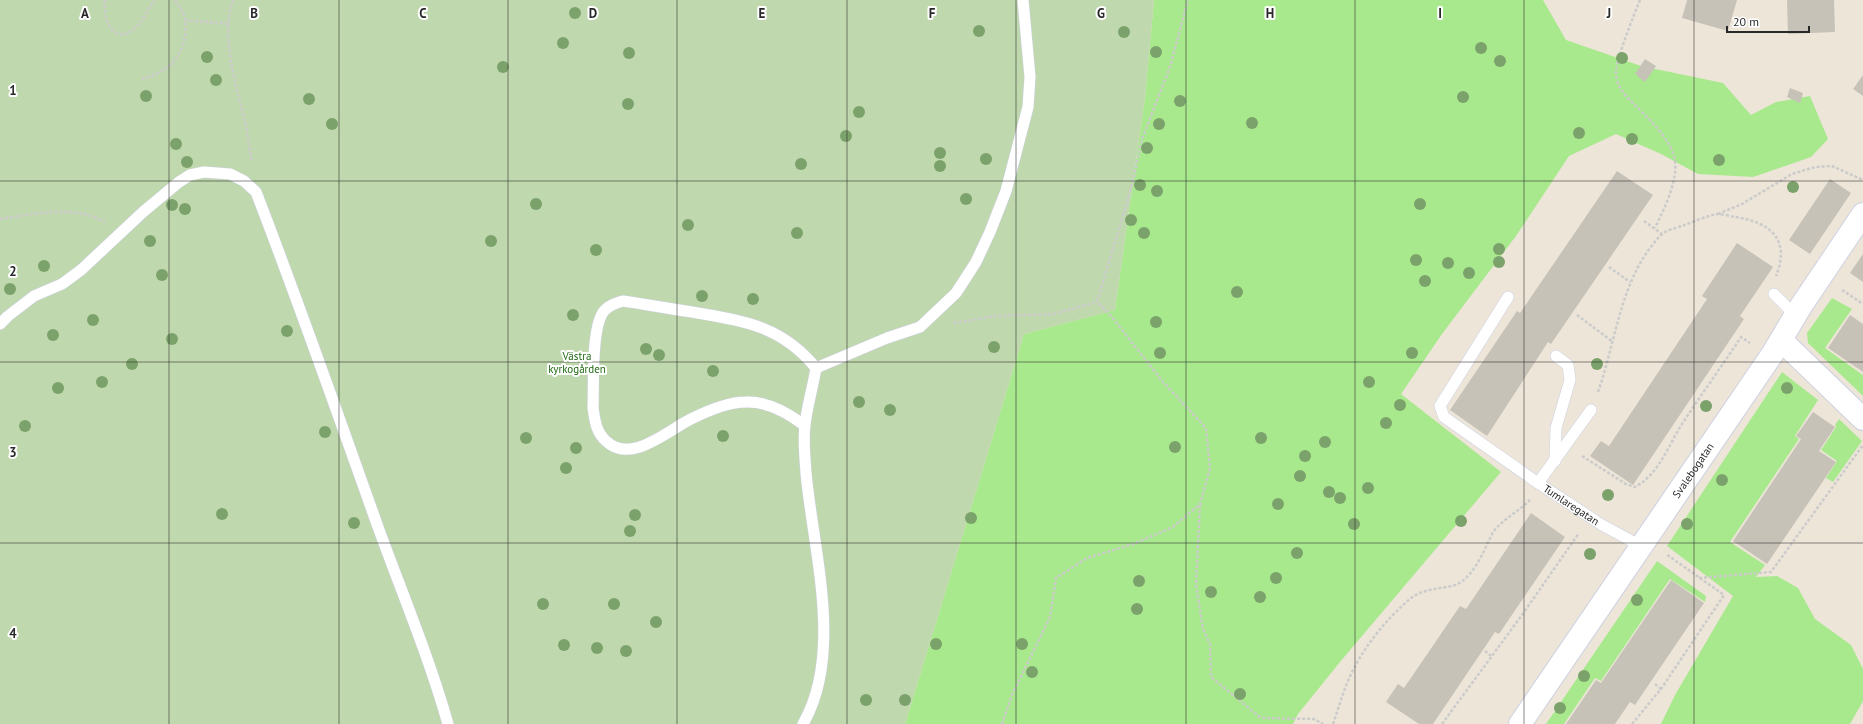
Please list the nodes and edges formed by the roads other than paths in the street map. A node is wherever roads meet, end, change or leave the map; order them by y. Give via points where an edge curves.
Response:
1 (1023, 0) edge
2 (1863, 214) edge
3 (1774, 294) road end
4 (1508, 297) dead end
5 (1795, 315) junction
6 (0, 324) edge
7 (1781, 340) junction
8 (1556, 356) dead end
9 (816, 368) junction
10 (1591, 410) road end
11 (1863, 419) edge
12 (804, 425) junction
13 (1555, 461) junction
14 (1540, 484) junction
15 (1644, 543) junction
16 (448, 724) edge
17 (803, 724) edge
18 (1520, 724) edge

1 - 9 lane via 1030,77 1028,107 1006,191 976,262 956,293 920,327
2 - 5 street, Svalebogatan
3 - 5 lane
4 - 14 lane via 1440,406 1444,418
5 - 7 street, Svalebogatan
6 - 16 lane via 34,296 62,284 81,270 190,175 204,172 230,174 244,181 256,192 307,327
7 - 11 street
7 - 15 street, Svalebogatan
8 - 13 lane via 1568,365 1570,380 1556,428
9 - 12 lane
9 - 12 lane via 802,352 783,338 761,326 737,320 623,301 604,311 597,329 594,420 600,434 610,445 624,450 649,444 703,414 746,402 767,405
10 - 13 lane, Tumlaregatan
12 - 17 lane via 806,473 824,618 821,665 816,693
13 - 14 lane, Tumlaregatan
14 - 15 lane, Tumlaregatan via 1589,517
15 - 18 street, Svalebogatan

